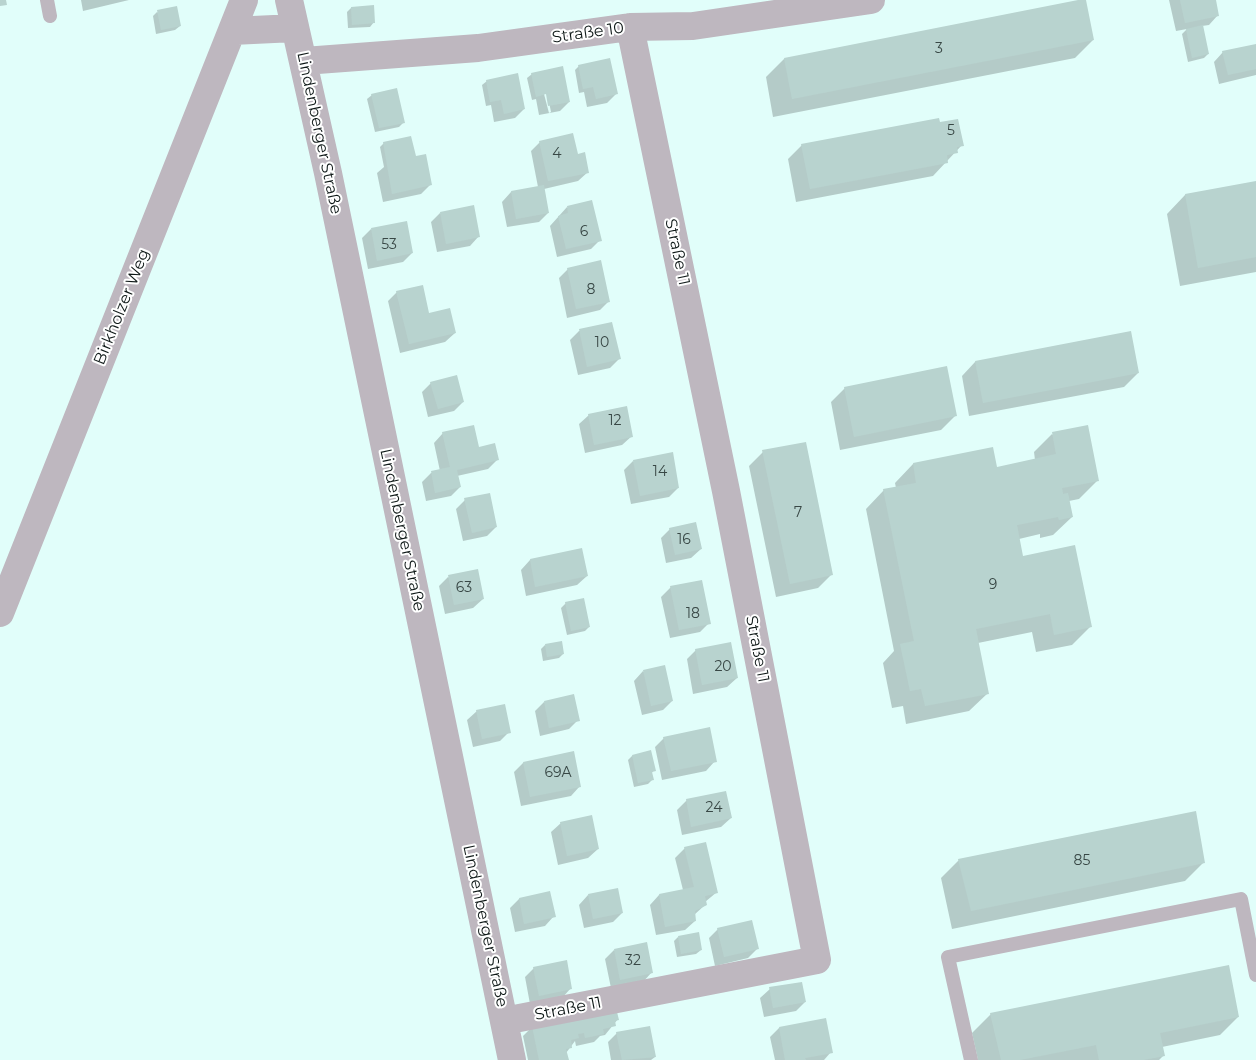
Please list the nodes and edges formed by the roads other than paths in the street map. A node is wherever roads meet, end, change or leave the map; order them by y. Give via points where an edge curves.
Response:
1 (47, 0) edge
2 (244, 0) edge
3 (288, 0) edge
4 (871, 0) edge
5 (50, 16) dead end
6 (630, 27) junction
7 (295, 28) junction
8 (232, 31) junction
9 (304, 61) junction
10 (0, 613) edge
11 (1256, 975) edge
12 (504, 1021) junction
13 (512, 1060) edge
14 (971, 1060) edge

1 - 5 lane
2 - 8 street, Birkholzer Weg
3 - 7 street, Lindenberger Straße
4 - 6 street, Straße 10 via 692,26
6 - 9 street, Straße 10 via 478,48
6 - 12 street, Straße 11 via 726,491 817,960
7 - 8 street
7 - 9 street, Lindenberger Straße
8 - 10 street, Birkholzer Weg
9 - 12 street, Lindenberger Straße
11 - 14 lane via 1241,899 948,957
12 - 13 street, Lindenberger Straße

